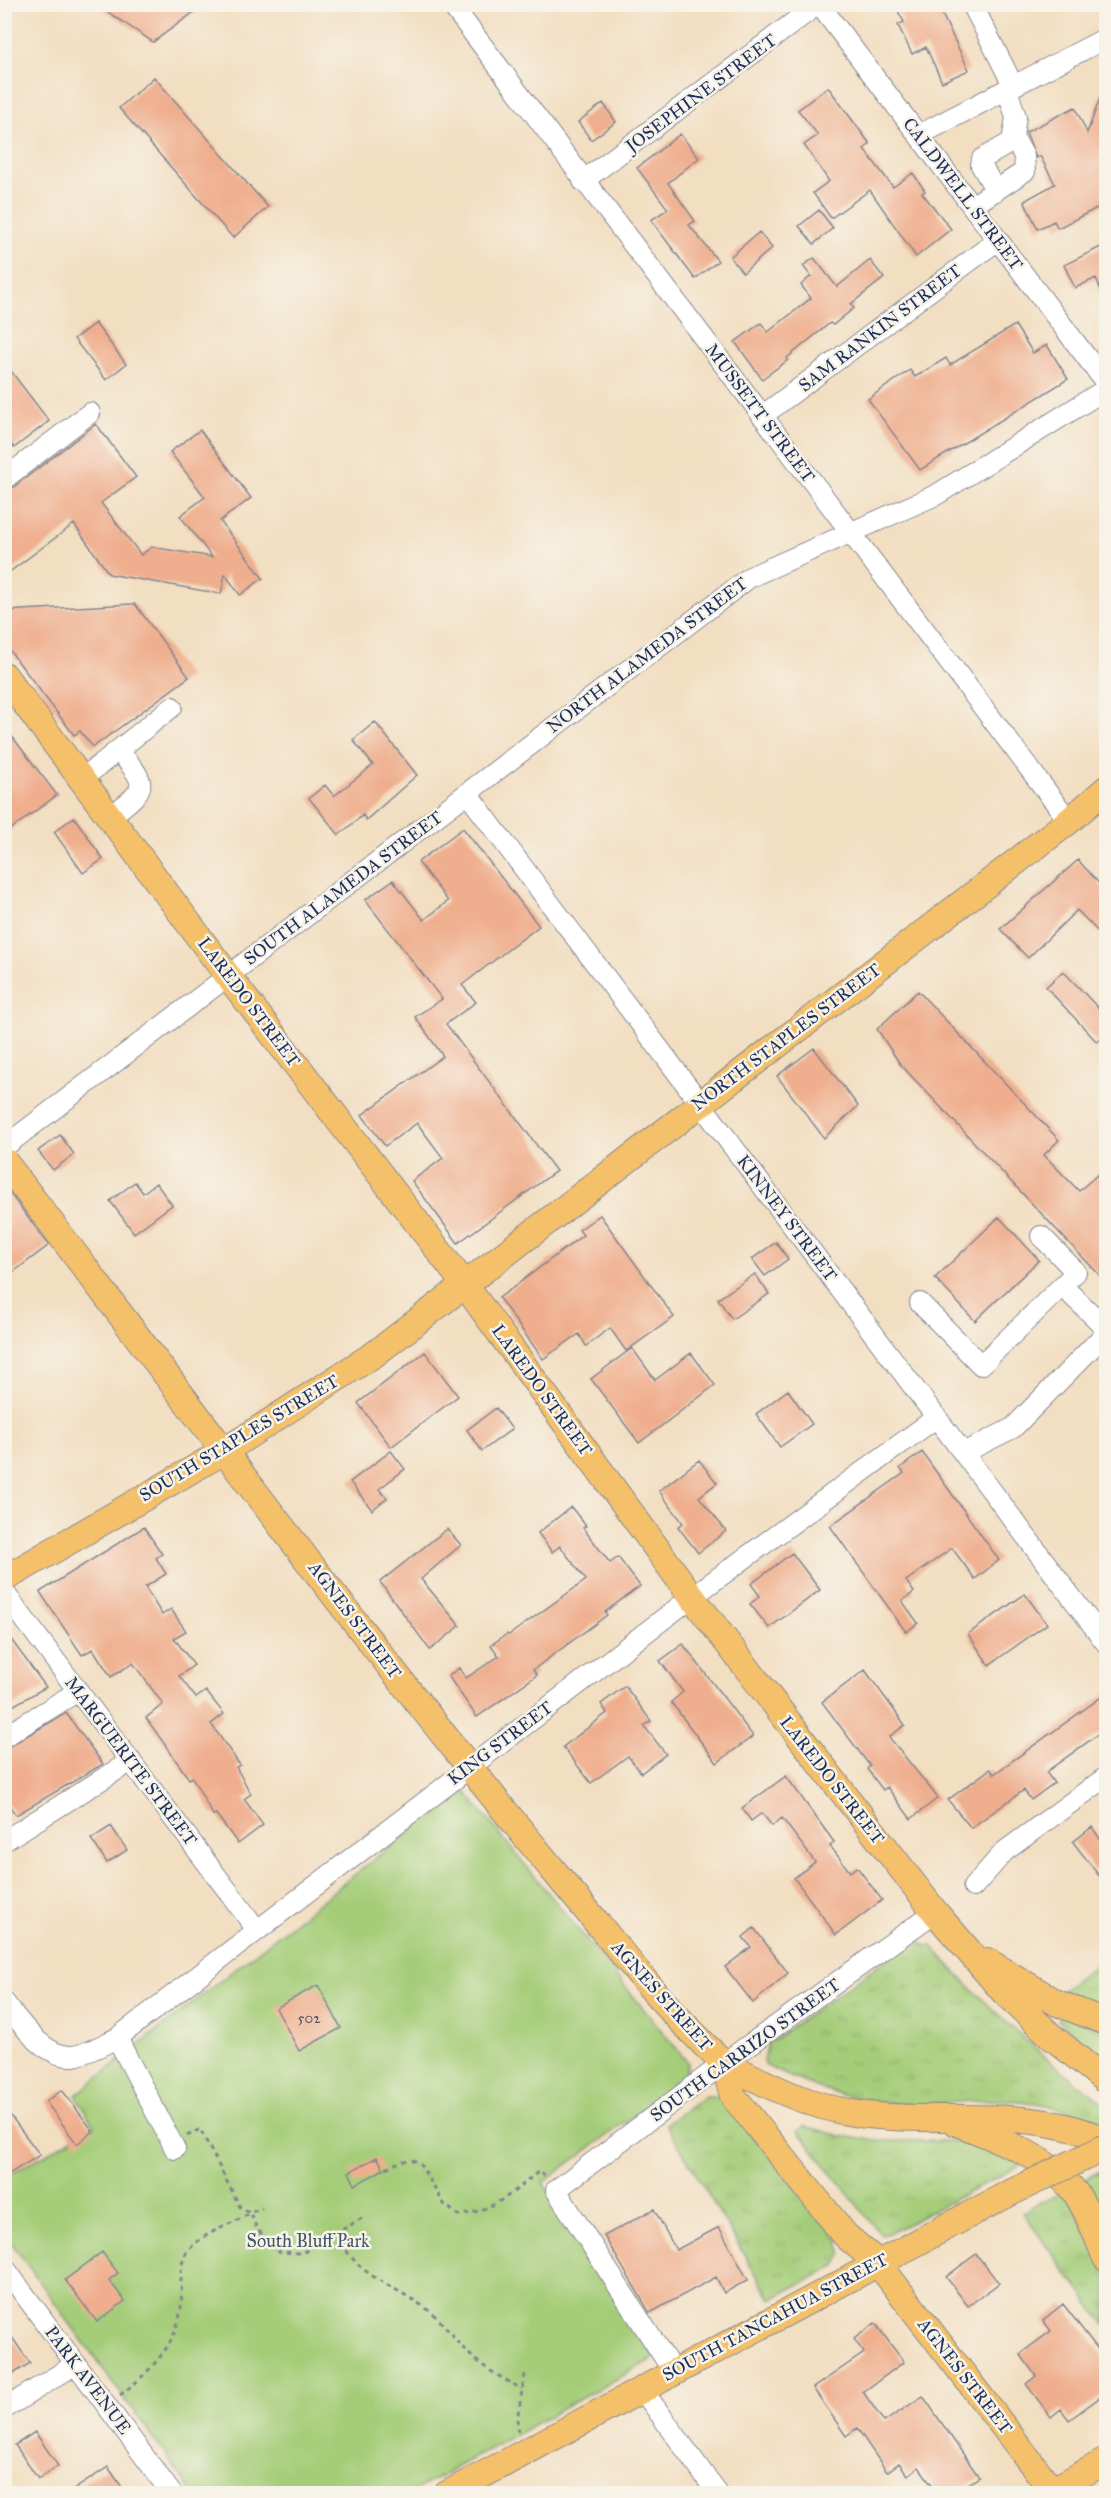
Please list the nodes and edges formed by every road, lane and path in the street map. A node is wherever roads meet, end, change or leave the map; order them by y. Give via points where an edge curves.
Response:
1 (451, 4) edge
2 (819, 4) edge
3 (972, 4) edge
4 (1107, 38) edge
5 (1010, 87) junction
6 (919, 135) junction
7 (1015, 140) junction
8 (584, 181) junction
9 (996, 191) junction
10 (972, 206) junction
11 (998, 240) junction
12 (1107, 383) edge
13 (1107, 389) edge
14 (90, 413) dead end
15 (762, 416) junction
16 (4, 479) edge
17 (851, 533) junction
18 (4, 675) edge
19 (172, 707) dead end
20 (118, 750) junction
21 (509, 759) joint
22 (82, 779) junction
23 (1107, 789) edge
24 (467, 793) junction
25 (110, 817) junction
26 (1069, 821) junction
27 (228, 976) junction
28 (700, 1103) junction
29 (4, 1147) edge
30 (4, 1161) edge
31 (1041, 1236) dead end
32 (465, 1285) junction
33 (1062, 1286) junction
34 (920, 1303) dead end
35 (1107, 1328) edge
36 (1107, 1333) edge
37 (937, 1418) junction
38 (226, 1450) junction
39 (963, 1453) junction
40 (4, 1578) edge
41 (4, 1592) edge
42 (692, 1597) junction
43 (1107, 1643) edge
44 (78, 1691) junction
45 (4, 1737) edge
46 (131, 1761) junction
47 (468, 1767) junction
48 (1107, 1777) edge
49 (4, 1841) edge
50 (973, 1887) dead end
51 (935, 1912) junction
52 (257, 1930) junction
53 (962, 1944) junction
54 (4, 2002) edge
55 (1107, 2022) edge
56 (117, 2038) junction
57 (724, 2063) junction
58 (1107, 2081) edge
59 (946, 2118) junction
60 (1107, 2141) edge
61 (174, 2146) joint
62 (1107, 2147) edge
63 (386, 2168) dead end
64 (557, 2189) junction
65 (262, 2208) dead end
66 (250, 2213) junction
67 (364, 2217) dead end
68 (337, 2235) junction
69 (1107, 2258) edge
70 (877, 2262) junction
71 (5, 2269) edge
72 (76, 2364) junction
73 (673, 2371) junction
74 (525, 2374) dead end
75 (641, 2388) junction
76 (522, 2389) junction
77 (106, 2405) junction
78 (4, 2409) edge
79 (529, 2449) junction
80 (1107, 2461) edge
81 (1049, 2492) edge
82 (172, 2493) edge
83 (447, 2493) edge
84 (718, 2493) edge

1 - 8 street, MUSSETT STREET
2 - 6 street, CALDWELL STREET
2 - 8 street, JOSEPHINE STREET
3 - 5 street
4 - 5 street
5 - 6 street
5 - 7 street
6 - 10 street, CALDWELL STREET
7 - 9 street via 1024,156 1025,171
7 - 9 street via 981,161
8 - 15 street, MUSSETT STREET
9 - 10 street
10 - 11 street, CALDWELL STREET
11 - 12 street, CALDWELL STREET
11 - 15 street, SAM RANKIN STREET
13 - 17 street, NORTH ALAMEDA STREET via 936,495
14 - 16 street
15 - 17 street, MUSSETT STREET
17 - 21 street, NORTH ALAMEDA STREET via 750,577
17 - 26 street, MUSSETT STREET
18 - 22 main road, LAREDO STREET
19 - 20 street
20 - 22 street
20 - 25 street via 138,772 142,784 140,792
21 - 24 street, SOUTH ALAMEDA STREET
22 - 25 main road, LAREDO STREET
23 - 26 main road, NORTH STAPLES STREET
24 - 27 street, SOUTH ALAMEDA STREET
24 - 28 street, KINNEY STREET
25 - 27 main road, LAREDO STREET
26 - 28 main road, NORTH STAPLES STREET
27 - 29 street, SOUTH ALAMEDA STREET
27 - 32 main road, LAREDO STREET
28 - 32 main road, NORTH STAPLES STREET
28 - 37 street, KINNEY STREET
30 - 38 main road, AGNES STREET
31 - 33 street via 1076,1272
32 - 38 main road, SOUTH STAPLES STREET via 376,1353
32 - 42 main road, LAREDO STREET
33 - 34 street via 981,1365
33 - 35 street
36 - 39 street via 1013,1428
37 - 39 street, KINNEY STREET
37 - 42 street, KING STREET
38 - 40 main road, SOUTH STAPLES STREET
38 - 47 main road, AGNES STREET
39 - 43 street, KINNEY STREET
41 - 44 street, MARGUERITE STREET
42 - 47 street, KING STREET
42 - 51 main road, LAREDO STREET
44 - 45 street
44 - 46 street, MARGUERITE STREET
46 - 49 street
46 - 52 street, MARGUERITE STREET
47 - 52 street, KING STREET
47 - 57 main road, AGNES STREET via 674,2015
48 - 50 street via 1005,1851
51 - 53 main road, LAREDO STREET
51 - 57 street, SOUTH CARRIZO STREET
52 - 56 street, KING STREET
53 - 55 main road via 1057,2002
53 - 58 main road, LAREDO STREET via 1004,1992
54 - 56 street, KING STREET via 24,2027 58,2055 75,2056
56 - 61 street
57 - 59 main road via 818,2106 856,2114
57 - 64 street, SOUTH CARRIZO STREET
57 - 70 main road, AGNES STREET via 733,2096 846,2236
59 - 60 main road via 1001,2116 1051,2122
59 - 69 main road via 1018,2148 1052,2170 1076,2194
61 - 66 path via 200,2129 240,2207
62 - 70 main road, SOUTH TANCAHUA STREET, bridge
63 - 64 path via 403,2160 419,2162 444,2204 458,2215 472,2214 504,2201 539,2171
64 - 73 street
65 - 66 path
66 - 68 path via 257,2229 279,2252 302,2253
66 - 77 path via 202,2238 187,2252 177,2327 167,2349 150,2369
67 - 68 path
68 - 76 path via 346,2253 365,2272 424,2307 489,2371
70 - 73 main road, SOUTH TANCAHUA STREET
70 - 81 main road, AGNES STREET
71 - 72 street, PARK AVENUE
72 - 77 street, PARK AVENUE
72 - 78 street
73 - 75 main road, SOUTH TANCAHUA STREET
74 - 76 path
75 - 79 main road, SOUTH TANCAHUA STREET
75 - 84 street
76 - 79 path via 517,2420
77 - 82 street, PARK AVENUE
79 - 83 main road, SOUTH TANCAHUA STREET
80 - 81 main road

